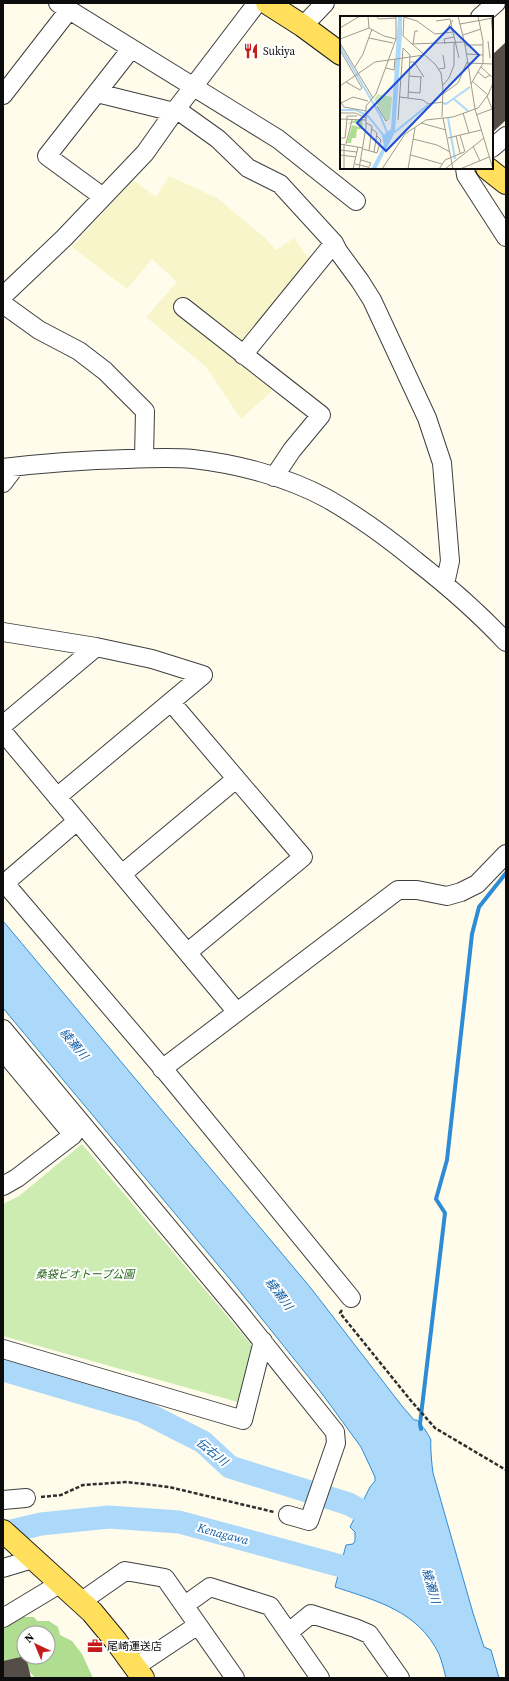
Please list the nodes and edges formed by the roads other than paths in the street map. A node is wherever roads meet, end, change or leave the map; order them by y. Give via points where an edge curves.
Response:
1 (257, 3) edge
2 (267, 3) edge
3 (326, 3) edge
4 (496, 3) edge
5 (63, 7) edge
6 (481, 16) edge
7 (303, 26) junction
8 (131, 49) junction
9 (340, 53) edge
10 (194, 86) junction
11 (4, 89) edge
12 (97, 93) junction
13 (175, 111) junction
14 (506, 136) edge
15 (493, 147) edge
16 (464, 169) edge
17 (488, 169) edge
18 (506, 183) edge
19 (103, 197) junction
20 (356, 201) dead end
21 (506, 237) edge
22 (334, 243) junction
23 (3, 296) edge
24 (3, 304) edge
25 (183, 307) dead end
26 (243, 355) junction
27 (144, 458) junction
28 (9, 467) edge
29 (274, 477) junction
30 (3, 483) edge
31 (445, 584) junction
32 (3, 632) edge
33 (506, 642) edge
34 (96, 647) junction
35 (171, 702) junction
36 (3, 725) edge
37 (3, 732) edge
38 (236, 779) junction
39 (57, 797) junction
40 (77, 821) junction
41 (506, 854) edge
42 (122, 874) junction
43 (4, 882) edge
44 (188, 952) junction
45 (236, 1011) junction
46 (3, 1029) edge
47 (3, 1051) edge
48 (162, 1069) junction
49 (3, 1186) edge
50 (352, 1298) road end
51 (263, 1341) junction
52 (3, 1349) edge
53 (26, 1498) road end
54 (3, 1500) edge
55 (288, 1515) road end
56 (3, 1531) edge
57 (29, 1556) junction
58 (3, 1568) edge
59 (61, 1583) junction
60 (82, 1601) junction
61 (185, 1605) junction
62 (3, 1618) edge
63 (198, 1625) junction
64 (288, 1632) junction
65 (139, 1672) edge
66 (315, 1676) edge
67 (235, 1678) edge
68 (400, 1678) edge

1 - 10 street
2 - 7 main road
3 - 7 street
4 - 6 street
5 - 8 street
5 - 11 street
7 - 9 main road
8 - 10 street
8 - 12 street
10 - 13 street
10 - 20 street via 278,139
12 - 13 street
12 - 19 street via 47,156
13 - 19 street via 145,153
13 - 22 street via 218,139 248,168 280,184
14 - 15 street
16 - 21 street
17 - 18 main road
19 - 23 street
22 - 26 street
22 - 31 street via 372,300 427,418 442,463 450,561
24 - 27 street via 38,330 79,351 105,371 145,411
25 - 26 street
26 - 29 street via 321,415
27 - 28 street
27 - 29 street via 200,460
28 - 30 street
29 - 31 street via 326,498 359,518
31 - 33 street via 486,620
32 - 34 street
34 - 35 street via 152,659 203,675
34 - 36 street
35 - 38 street
35 - 39 street
37 - 39 street
38 - 42 street
38 - 44 street via 303,857
39 - 40 street
40 - 42 street
40 - 43 street
41 - 45 street via 477,884 461,892 447,896 416,890 398,890
42 - 44 street
43 - 48 street
44 - 45 street
45 - 48 street
46 - 51 street
47 - 49 street via 73,1135
48 - 50 street
51 - 52 street via 243,1420
51 - 55 street via 335,1432 336,1443 309,1521
53 - 54 street
56 - 57 main road
57 - 58 street
57 - 59 main road
59 - 60 main road
59 - 62 street
60 - 61 street via 125,1571 165,1578
60 - 65 main road
61 - 63 street
61 - 64 street via 210,1587 270,1606
63 - 65 street
63 - 67 street
64 - 66 street
64 - 68 street via 311,1614 355,1628 369,1634

